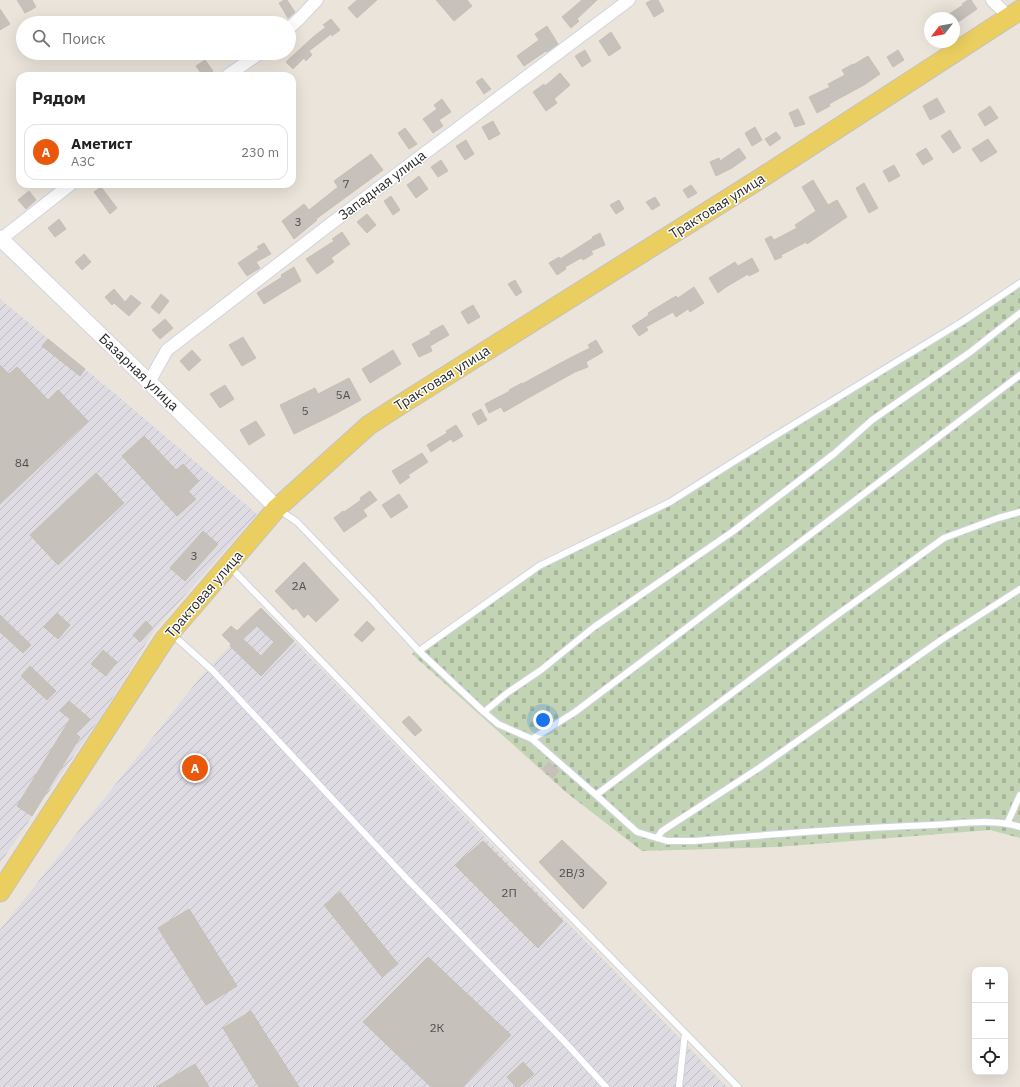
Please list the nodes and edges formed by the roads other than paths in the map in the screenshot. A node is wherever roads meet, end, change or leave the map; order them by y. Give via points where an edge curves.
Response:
1 (316, 0) edge
2 (629, 0) edge
3 (992, 0) edge
4 (1015, 14) edge
5 (296, 22) edge
6 (250, 60) edge
7 (233, 72) edge
8 (66, 188) edge
9 (0, 238) edge
10 (1020, 283) edge
11 (1020, 313) edge
12 (1020, 375) edge
13 (149, 382) junction
14 (277, 508) junction
15 (1020, 512) edge
16 (228, 565) junction
17 (1020, 589) edge
18 (170, 632) junction
19 (419, 652) junction
20 (484, 712) junction
21 (532, 739) junction
22 (596, 795) junction
23 (1020, 795) edge
24 (1007, 824) junction
25 (1020, 827) edge
26 (657, 838) junction
27 (0, 892) edge
28 (685, 1033) junction
29 (606, 1087) edge
30 (679, 1087) edge
31 (738, 1087) edge

1 - 5 street
2 - 13 street, Западная улица via 167,350
3 - 4 street
4 - 14 main road, Трактовая улица via 758,180 369,425
6 - 7 street
8 - 9 street
9 - 13 street, Базарная улица
10 - 19 lane via 965,320 670,502 539,566
11 - 20 lane via 969,353 872,420 835,453 732,532 594,628
12 - 21 lane via 575,712
13 - 14 street, Базарная улица
14 - 16 main road, Трактовая улица
14 - 19 lane via 297,522
15 - 22 lane via 944,538
16 - 18 main road, Трактовая улица
16 - 28 lane
17 - 26 lane via 941,640 759,768 662,831
18 - 27 main road, Трактовая улица
18 - 29 lane via 213,671 407,880
19 - 20 lane
20 - 21 lane via 498,724
21 - 22 lane
22 - 26 lane via 637,832
23 - 24 lane
24 - 25 lane
24 - 26 lane via 989,822 889,826 694,841 666,841
28 - 30 lane
28 - 31 lane

